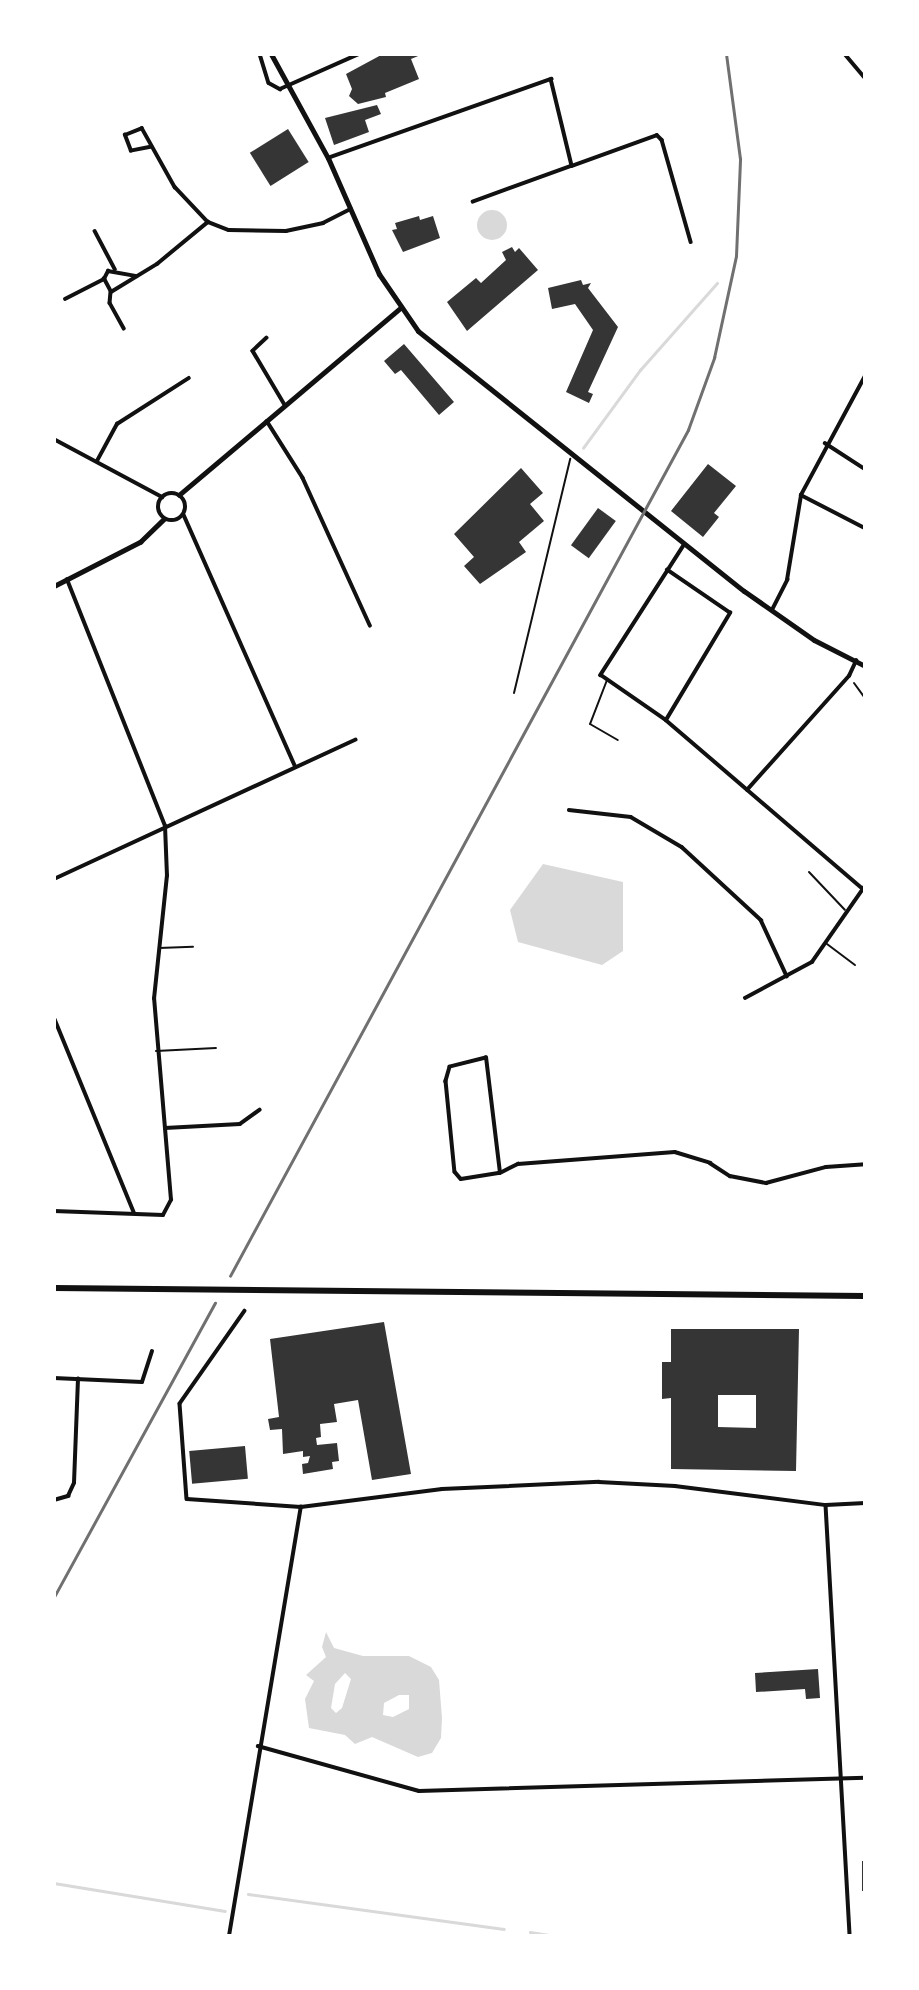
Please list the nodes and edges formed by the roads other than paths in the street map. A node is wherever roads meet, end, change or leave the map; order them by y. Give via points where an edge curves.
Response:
1 (260, 54) edge
2 (271, 54) edge
3 (359, 54) edge
4 (845, 54) edge
5 (865, 78) edge
6 (289, 85) junction
7 (152, 147) junction
8 (328, 158) junction
9 (572, 166) junction
10 (473, 202) dead end
11 (351, 209) junction
12 (208, 222) junction
13 (95, 232) dead end
14 (691, 242) dead end
15 (115, 270) junction
16 (137, 276) junction
17 (104, 279) junction
18 (111, 292) junction
19 (65, 299) dead end
20 (400, 308) junction
21 (124, 328) dead end
22 (267, 338) dead end
23 (865, 376) edge
24 (189, 378) dead end
25 (285, 405) junction
26 (267, 420) junction
27 (54, 439) edge
28 (825, 443) junction
29 (97, 461) junction
30 (865, 469) edge
31 (179, 495) junction
32 (801, 495) junction
33 (162, 497) junction
34 (184, 515) junction
35 (164, 519) junction
36 (865, 528) edge
37 (685, 544) junction
38 (667, 570) junction
39 (66, 580) junction
40 (54, 586) edge
41 (772, 612) junction
42 (370, 625) dead end
43 (856, 661) junction
44 (865, 666) edge
45 (607, 679) junction
46 (855, 683) dead end
47 (865, 698) edge
48 (666, 720) junction
49 (355, 740) dead end
50 (618, 740) dead end
51 (295, 765) junction
52 (747, 790) junction
53 (569, 810) dead end
54 (165, 826) junction
55 (809, 872) dead end
56 (54, 879) edge
57 (864, 887) edge
58 (846, 911) junction
59 (827, 944) junction
60 (194, 947) dead end
61 (158, 948) junction
62 (855, 965) dead end
63 (787, 976) junction
64 (745, 998) dead end
65 (54, 1017) edge
66 (216, 1048) dead end
67 (156, 1051) junction
68 (259, 1110) dead end
69 (165, 1128) junction
70 (865, 1164) edge
71 (500, 1173) junction
72 (54, 1211) edge
73 (134, 1212) junction
74 (54, 1288) edge
75 (865, 1296) edge
76 (245, 1311) dead end
77 (152, 1352) dead end
78 (54, 1378) edge
79 (78, 1379) junction
80 (54, 1500) edge
81 (865, 1503) edge
82 (825, 1505) junction
83 (301, 1507) junction
84 (258, 1746) junction
85 (865, 1778) edge
86 (841, 1779) junction
87 (229, 1936) edge
88 (850, 1936) edge

1 - 6 street via 269,83 280,89
2 - 6 main road
3 - 6 street
4 - 5 street
6 - 8 main road
7 - 7 street via 142,128 125,135 131,151
7 - 12 street via 169,178
8 - 9 street via 551,79
8 - 11 main road
9 - 10 street
9 - 14 street via 657,135
11 - 12 street via 323,223 286,231 244,232
11 - 20 main road via 379,274
12 - 16 street
13 - 15 street via 115,262
15 - 16 street
15 - 17 street via 108,271
16 - 18 street
17 - 18 street
17 - 19 street
18 - 21 street via 110,303
20 - 25 street
20 - 37 main road via 440,352
22 - 25 street via 253,351
23 - 28 street
24 - 29 street via 117,424
25 - 26 street
26 - 31 street
26 - 42 street via 303,478
27 - 29 street
28 - 30 street
28 - 32 street
29 - 33 street
31 - 33 street
31 - 34 street via 186,506
32 - 36 street
32 - 41 street via 786,580
33 - 35 street via 158,509
34 - 35 street via 173,522
34 - 51 street
35 - 39 street via 140,542
37 - 38 street
37 - 41 main road
38 - 45 street via 601,675
38 - 48 street via 730,613
39 - 40 street
39 - 54 street
41 - 43 main road
43 - 44 main road
43 - 52 street via 849,676
45 - 48 street
45 - 50 lane via 590,724
46 - 47 lane
48 - 52 street
49 - 51 street
51 - 54 street
52 - 57 street
53 - 63 street via 631,817 682,847 761,920
54 - 56 street
54 - 61 street via 167,876
55 - 58 lane
57 - 58 street
58 - 59 street
59 - 62 lane
59 - 63 street via 812,962
60 - 61 lane
61 - 67 street
63 - 64 street
65 - 73 street
66 - 67 lane
67 - 69 street
68 - 69 street via 240,1124
69 - 73 street via 171,1200 163,1215
70 - 71 street via 826,1167 766,1183 730,1176 710,1163 675,1152 518,1164
71 - 71 street via 461,1179 456,1172 446,1081 450,1067 486,1058
72 - 73 street
74 - 75 main road
76 - 83 street via 180,1404 187,1499
77 - 79 street via 142,1382
78 - 79 street
79 - 80 street via 73,1488 68,1496
81 - 82 street
82 - 83 street via 675,1486 598,1482 442,1489
82 - 86 street
83 - 84 street
84 - 86 street via 419,1791
84 - 87 street
85 - 86 street
86 - 88 street

